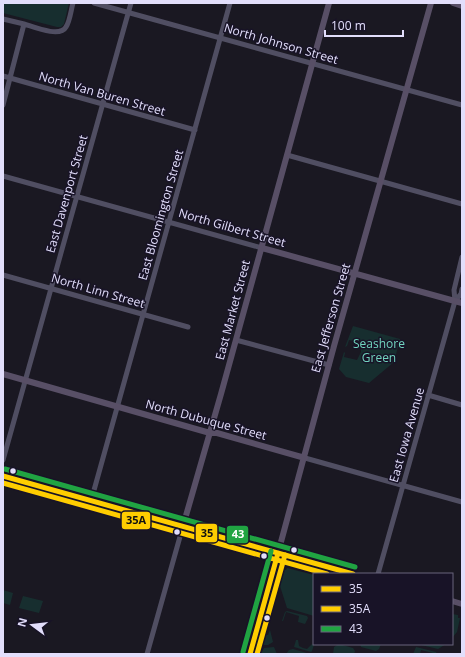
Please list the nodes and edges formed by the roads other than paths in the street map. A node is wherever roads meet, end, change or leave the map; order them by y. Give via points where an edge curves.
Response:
1 (73, 3) edge
2 (94, 3) edge
3 (131, 3) edge
4 (230, 3) edge
5 (329, 3) edge
6 (431, 3) edge
7 (453, 3) edge
8 (462, 6) edge
9 (129, 12) junction
10 (3, 19) edge
11 (24, 24) junction
12 (220, 37) junction
13 (313, 63) junction
14 (3, 76) edge
15 (10, 78) junction
16 (407, 90) junction
17 (102, 104) junction
18 (3, 105) edge
19 (462, 105) edge
20 (195, 130) junction
21 (287, 155) junction
22 (3, 176) edge
23 (381, 182) junction
24 (77, 196) junction
25 (462, 204) edge
26 (169, 222) junction
27 (262, 248) junction
28 (462, 257) edge
29 (355, 274) junction
30 (3, 275) edge
31 (51, 288) junction
32 (462, 290) edge
33 (455, 301) junction
34 (462, 303) edge
35 (144, 315) junction
36 (188, 327) dead end
37 (236, 340) junction
38 (329, 366) junction
39 (3, 374) edge
40 (25, 380) junction
41 (428, 395) junction
42 (462, 405) edge
43 (117, 407) junction
44 (210, 433) junction
45 (305, 458) junction
46 (3, 460) edge
47 (3, 476) edge
48 (403, 486) junction
49 (91, 501) junction
50 (462, 502) edge
51 (183, 526) junction
52 (278, 553) junction
53 (349, 573) edge
54 (378, 573) edge
55 (147, 654) edge
56 (250, 654) edge

1 - 11 street via 66,27 62,31 54,32
2 - 9 street, North Johnson Street
3 - 9 street, East Davenport Street
4 - 12 street, East Bloomington Street
5 - 13 main road, East Market Street
6 - 16 main road, East Jefferson Street
7 - 8 main road
9 - 12 street, North Johnson Street
9 - 17 street, East Davenport Street
10 - 11 street
11 - 15 street
12 - 13 street, North Johnson Street
12 - 20 street, East Bloomington Street
13 - 16 street, North Johnson Street
13 - 21 main road, East Market Street
14 - 15 street, North Van Buren Street
15 - 17 street, North Van Buren Street
15 - 18 street
16 - 19 street, North Johnson Street
16 - 23 main road, East Jefferson Street
17 - 20 street, North Van Buren Street
17 - 24 street, East Davenport Street
20 - 26 street, East Bloomington Street
21 - 23 street
21 - 27 main road, East Market Street
22 - 24 street, North Gilbert Street
23 - 25 street
23 - 29 main road, East Jefferson Street
24 - 26 street, North Gilbert Street
24 - 31 street, East Davenport Street
26 - 27 street, North Gilbert Street
26 - 35 street, East Bloomington Street
27 - 29 main road, North Gilbert Street
27 - 37 main road, East Market Street
28 - 33 street, East Iowa Avenue via 454,290
29 - 33 main road, North Gilbert Street
29 - 38 main road, East Jefferson Street
30 - 31 street, North Linn Street
31 - 35 street, North Linn Street
31 - 40 street, East Davenport Street
32 - 33 street, East Iowa Avenue
33 - 34 main road, North Gilbert Street
33 - 41 street, East Iowa Avenue
35 - 36 street, North Linn Street
35 - 43 street, East Bloomington Street
37 - 38 street
37 - 44 main road, East Market Street
38 - 45 main road, East Jefferson Street
39 - 40 main road, North Dubuque Street
40 - 43 main road, North Dubuque Street
40 - 46 street, East Davenport Street
41 - 42 street
41 - 48 street, East Iowa Avenue
43 - 44 main road, North Dubuque Street
43 - 49 street, East Bloomington Street
44 - 45 main road, North Dubuque Street
44 - 51 main road, East Market Street
45 - 48 street, North Dubuque Street
45 - 52 main road, East Jefferson Street
47 - 49 street
48 - 50 street, North Dubuque Street
48 - 54 street, East Iowa Avenue
49 - 51 street
51 - 52 main road
51 - 55 street, East Market Street
52 - 53 main road
52 - 56 street, East Jefferson Street

